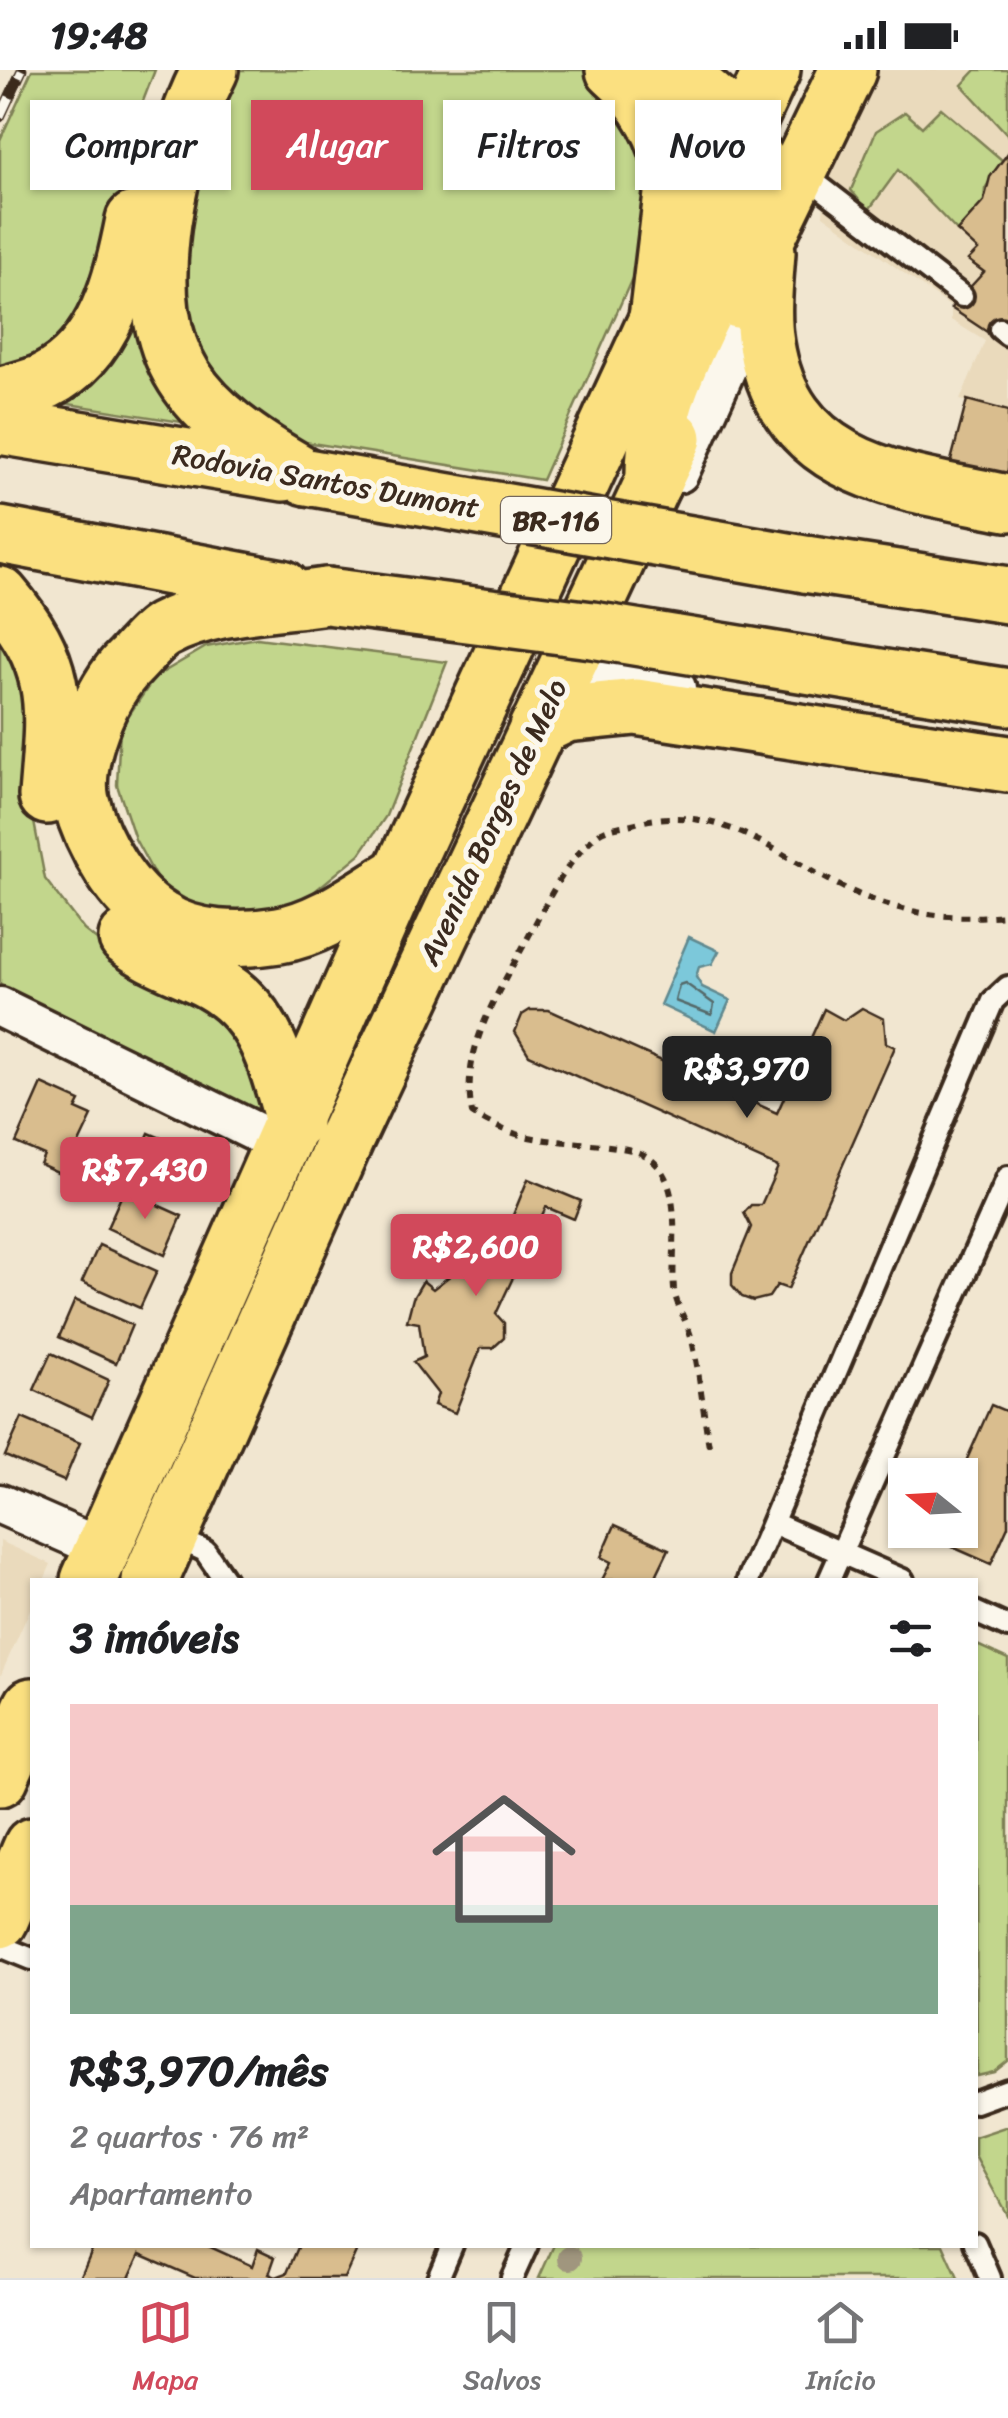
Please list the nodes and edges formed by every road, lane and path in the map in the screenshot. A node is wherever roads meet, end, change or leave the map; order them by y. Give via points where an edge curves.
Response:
1 (179, 70) edge
2 (210, 70) edge
3 (614, 70) edge
4 (676, 70) edge
5 (772, 70) edge
6 (813, 70) edge
7 (848, 70) edge
8 (729, 100) edge
9 (740, 100) edge
10 (798, 170) junction
11 (705, 190) edge
12 (752, 190) edge
13 (768, 232) junction
14 (140, 270) junction
15 (962, 296) dead end
16 (656, 326) junction
17 (0, 396) edge
18 (0, 426) edge
19 (306, 477) junction
20 (654, 481) junction
21 (1008, 503) edge
22 (1008, 520) edge
23 (0, 534) edge
24 (1008, 594) edge
25 (0, 595) edge
26 (326, 596) junction
27 (1008, 697) edge
28 (537, 728) junction
29 (1008, 741) edge
30 (69, 744) junction
31 (1008, 764) edge
32 (401, 874) junction
33 (1008, 915) edge
34 (1008, 987) edge
35 (0, 1007) edge
36 (289, 1134) junction
37 (1008, 1177) edge
38 (708, 1446) dead end
39 (0, 1504) edge
40 (773, 1523) junction
41 (132, 1543) edge
42 (841, 1552) junction
43 (223, 1578) edge
44 (749, 1578) edge
45 (829, 1578) edge
46 (899, 1578) edge
47 (978, 1613) edge
48 (1008, 1626) edge
49 (30, 1710) edge
50 (0, 1778) edge
51 (30, 1851) edge
52 (0, 1920) edge
53 (0, 1946) edge
54 (30, 1959) edge
55 (1008, 2090) edge
56 (978, 2101) edge
57 (451, 2248) edge
58 (526, 2248) edge
59 (978, 2248) edge
60 (438, 2278) edge
61 (512, 2278) edge
62 (990, 2278) edge

1 - 14 main road via 151,130
2 - 14 main road
3 - 16 main road via 642,100 672,158
4 - 8 main road
5 - 9 main road
6 - 10 main road via 796,122
7 - 10 main road, Avenida Borges de Melo
10 - 13 main road, Avenida Borges de Melo
10 - 15 lane
11 - 16 main road
12 - 20 main road via 658,418
13 - 20 main road, Avenida Borges de Melo
13 - 21 main road via 766,346 803,427 829,452 890,480
14 - 17 main road via 86,347 47,381
14 - 19 main road via 184,380 246,442
16 - 32 main road, Avenida Borges de Melo
18 - 19 main road, Rodovia Santos Dumont / BR-116
19 - 24 main road, Rodovia Santos Dumont / BR-116, bridge
20 - 28 main road, Avenida Borges de Melo
22 - 29 street via 886,496 817,469 760,394 746,325 588,674
23 - 26 main road
25 - 30 main road via 46,664 54,711
26 - 27 main road, bridge via 592,630
26 - 30 main road via 214,612 162,631
28 - 31 main road via 566,714 636,707
28 - 41 main road, Avenida Borges de Melo via 346,1138
30 - 32 main road via 80,798 106,860 160,920 196,934 282,934 324,920
30 - 36 main road via 47,803 82,886 131,941 249,1008 270,1040
32 - 36 main road, Avenida Borges de Melo
33 - 38 path via 948,920 871,900 760,838 677,819 598,833 538,918 480,1032 466,1084 472,1113 499,1131 533,1141 632,1149 655,1165 674,1199 674,1290 692,1336
34 - 40 lane via 993,1002
35 - 36 street
36 - 41 main road, Avenida Borges de Melo
37 - 42 lane
39 - 41 street
40 - 42 lane
40 - 44 lane
41 - 43 lane via 205,1551
42 - 45 lane
42 - 46 lane
47 - 48 lane
49 - 50 main road
51 - 52 main road
53 - 54 lane
55 - 56 lane
57 - 60 lane
58 - 61 lane
59 - 62 lane

